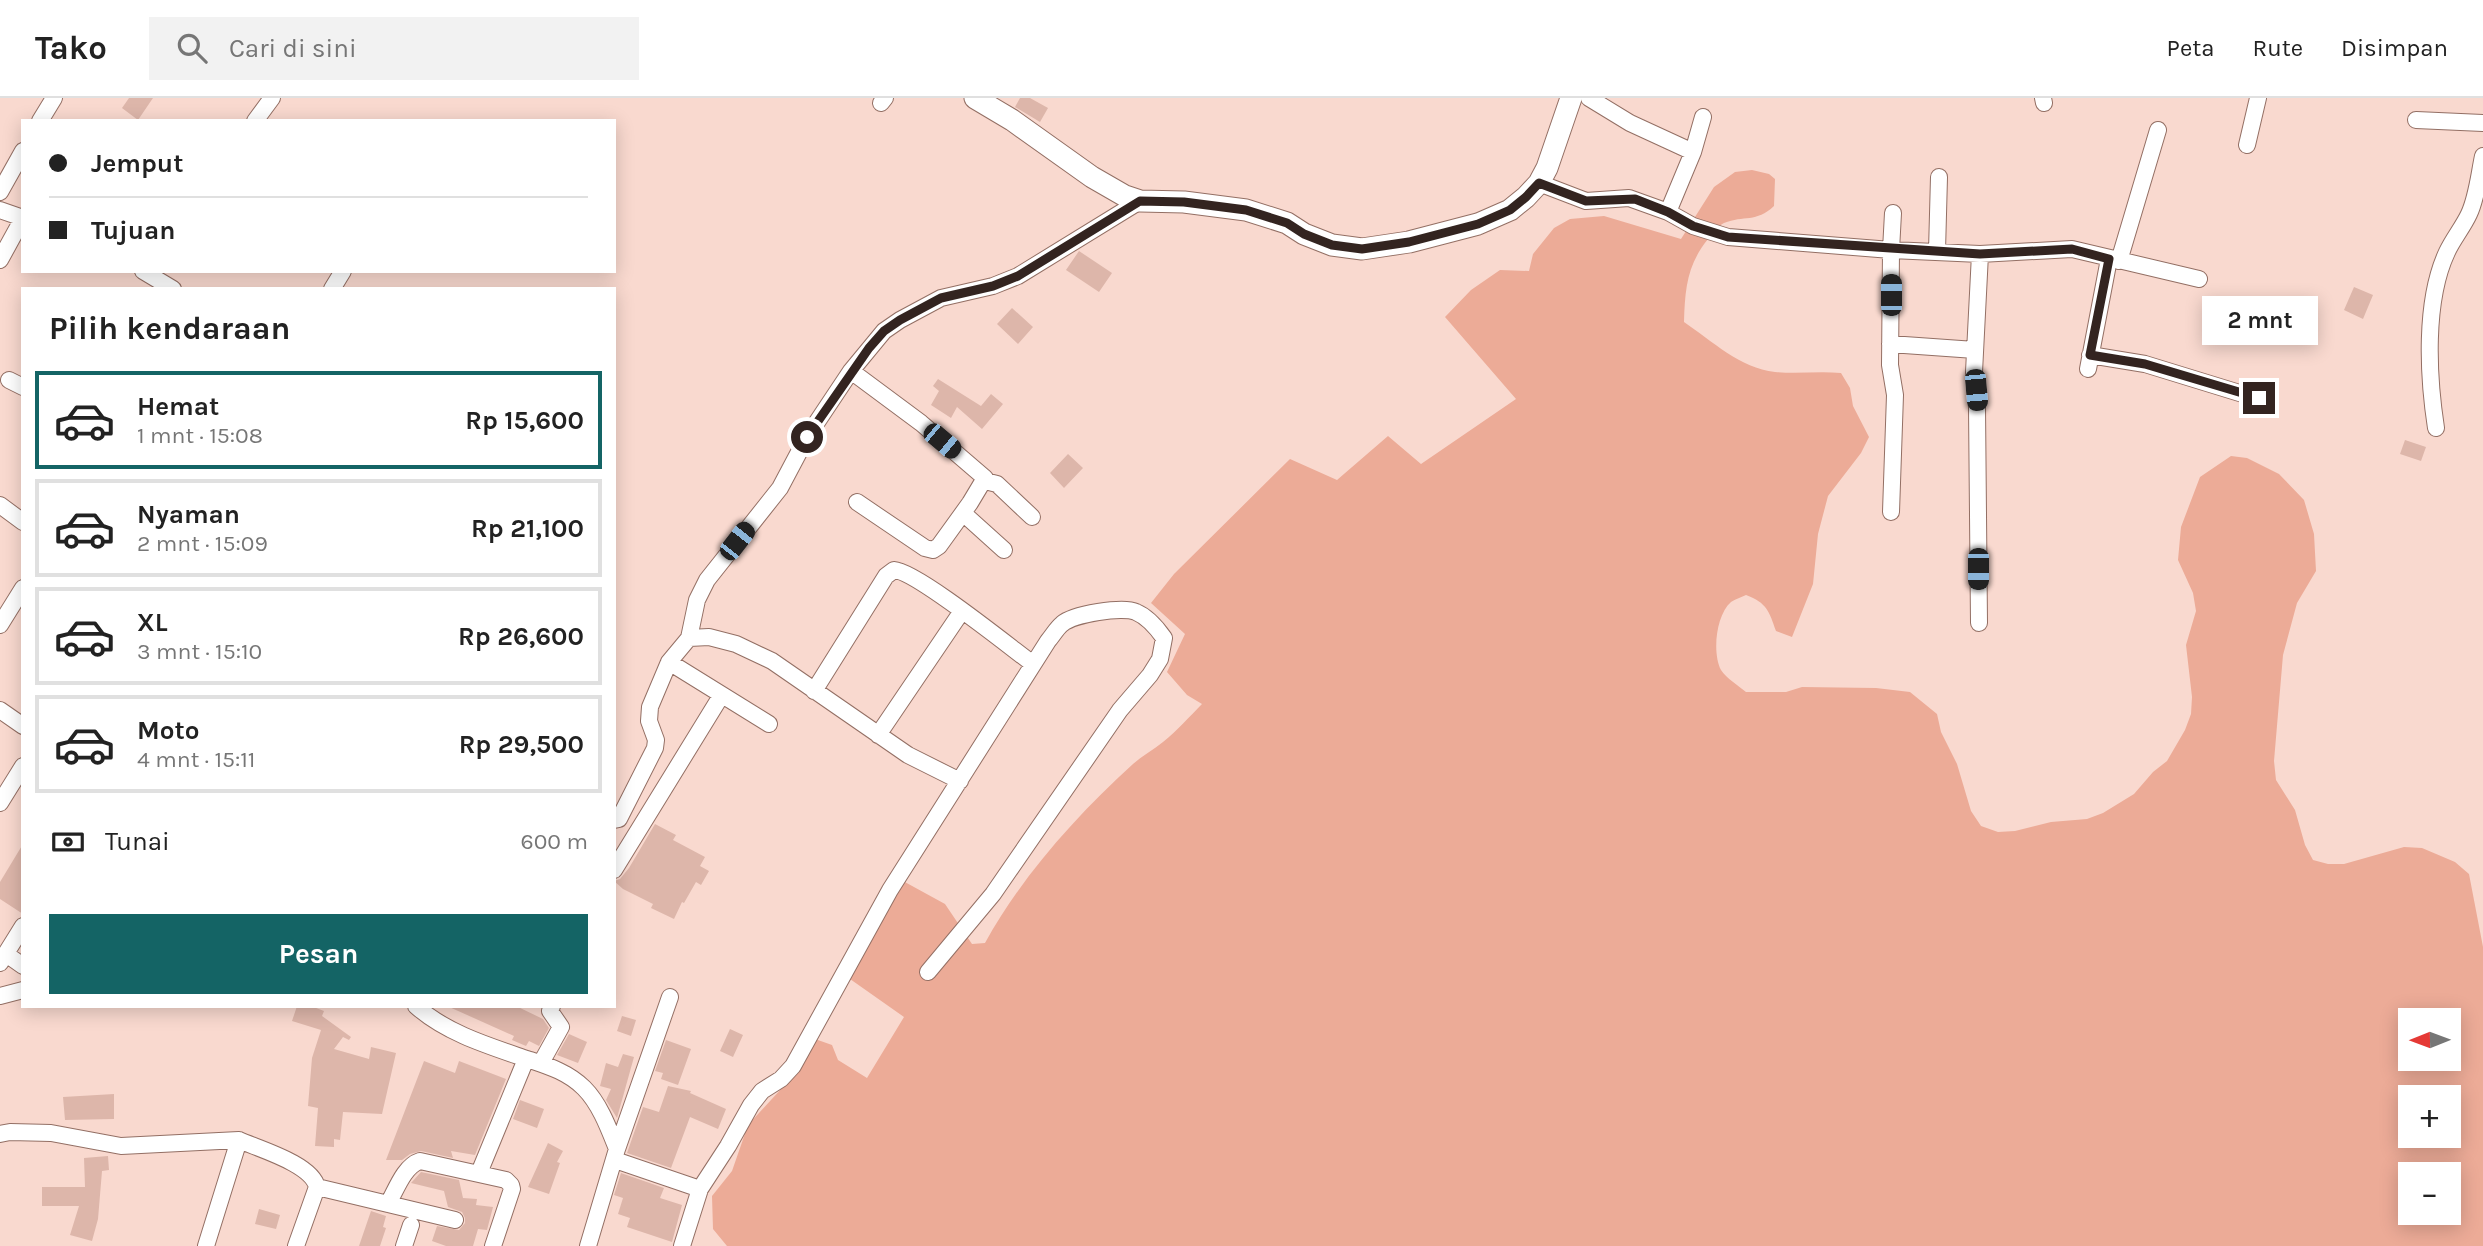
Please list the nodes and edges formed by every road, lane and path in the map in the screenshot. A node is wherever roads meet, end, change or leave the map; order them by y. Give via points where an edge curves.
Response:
1 (54, 98) edge
2 (272, 98) edge
3 (975, 98) edge
4 (1572, 98) edge
5 (1589, 98) edge
6 (2258, 98) edge
7 (1703, 117) dead end
8 (41, 119) edge
9 (257, 119) edge
10 (2416, 120) dead end
11 (2483, 123) edge
12 (2158, 130) dead end
13 (2247, 145) dead end
14 (1693, 152) junction
15 (21, 154) edge
16 (2483, 156) edge
17 (1939, 177) dead end
18 (1539, 183) junction
19 (0, 192) edge
20 (1140, 201) junction
21 (0, 210) edge
22 (1668, 212) junction
23 (1893, 213) dead end
24 (21, 217) edge
25 (21, 222) edge
26 (1891, 250) junction
27 (1937, 251) junction
28 (1980, 254) junction
29 (0, 260) edge
30 (2114, 260) junction
31 (149, 273) edge
32 (2199, 279) dead end
33 (170, 287) edge
34 (1891, 344) junction
35 (1975, 351) junction
36 (851, 371) junction
37 (2259, 398) dead end
38 (2436, 428) dead end
39 (985, 481) junction
40 (857, 502) dead end
41 (0, 505) edge
42 (1891, 512) dead end
43 (963, 513) junction
44 (1032, 517) dead end
45 (21, 521) edge
46 (1004, 550) dead end
47 (21, 591) edge
48 (962, 611) junction
49 (1979, 623) dead end
50 (0, 625) edge
51 (689, 638) junction
52 (669, 662) junction
53 (1033, 664) junction
54 (814, 691) junction
55 (721, 696) junction
56 (0, 710) edge
57 (769, 724) dead end
58 (21, 725) edge
59 (877, 735) junction
60 (21, 769) edge
61 (960, 781) junction
62 (0, 803) edge
63 (616, 820) edge
64 (616, 867) edge
65 (21, 929) edge
66 (3, 959) edge
67 (21, 965) edge
68 (928, 972) dead end
69 (21, 991) edge
70 (0, 996) edge
71 (670, 997) dead end
72 (419, 1008) edge
73 (551, 1008) edge
74 (533, 1061) junction
75 (0, 1134) edge
76 (239, 1140) junction
77 (616, 1155) junction
78 (480, 1173) junction
79 (317, 1187) junction
80 (700, 1189) junction
81 (388, 1204) junction
82 (455, 1220) dead end
83 (411, 1225) dead end
84 (206, 1246) edge
85 (296, 1246) edge
86 (404, 1246) edge
87 (493, 1246) edge
88 (587, 1246) edge
89 (682, 1246) edge

1 - 8 street
2 - 9 street
3 - 20 street via 1092,177
4 - 18 street
5 - 14 street
6 - 13 street
7 - 14 street
10 - 11 street
12 - 30 street
14 - 22 street
15 - 19 street
16 - 38 street via 2470,212 2447,252 2432,316 2430,375
17 - 27 street
18 - 20 street via 1510,210 1478,224 1362,249 1332,245 1246,210
18 - 22 street via 1586,201 1629,198
20 - 36 street via 1018,276 941,298 900,320 884,331
21 - 24 street
22 - 26 street via 1728,237
23 - 26 street
25 - 29 street
26 - 27 street
26 - 34 street
27 - 28 street
28 - 30 street via 2072,249
28 - 35 street
30 - 32 street
30 - 37 street via 2089,362 2145,364
31 - 33 street
34 - 35 street
34 - 42 street via 1895,395
35 - 49 street
36 - 39 street via 982,473
36 - 51 street via 780,488 707,580 697,600
39 - 43 street
39 - 44 street via 997,484
40 - 43 street via 930,550 939,546
41 - 45 street
43 - 46 street
47 - 50 street
48 - 53 street
48 - 54 street via 902,570 890,572
48 - 59 street
51 - 52 street
51 - 54 street via 709,637 736,644 772,661
52 - 55 street
52 - 63 street via 648,715 656,740 653,754
53 - 61 street
53 - 68 street via 1063,623 1079,615 1136,612 1164,638 1160,659 1150,675 1120,710 993,894
54 - 59 street
55 - 57 street
55 - 64 street
56 - 58 street
59 - 61 street
60 - 62 street
61 - 80 street via 890,890 793,1066 751,1105
65 - 66 street
66 - 67 street
69 - 70 street
71 - 77 street
72 - 74 street via 459,1034
73 - 74 street via 561,1027
74 - 77 street via 585,1089 606,1124
74 - 78 street
75 - 76 street via 51,1133 121,1146
76 - 79 street via 302,1167
76 - 84 street
77 - 80 street
77 - 88 street
78 - 81 street via 420,1161 413,1164
78 - 87 street via 506,1180 512,1189
79 - 81 street
79 - 85 street
80 - 89 street
81 - 82 street
83 - 86 street

